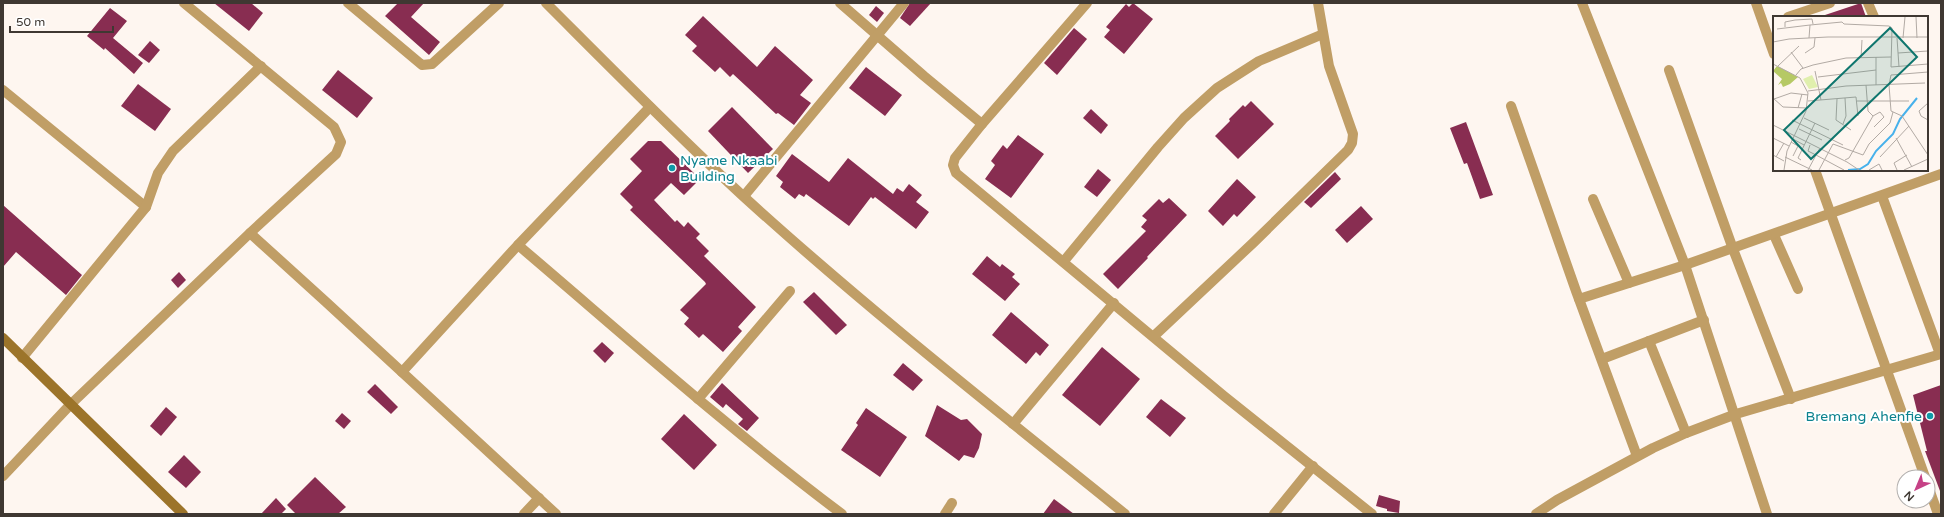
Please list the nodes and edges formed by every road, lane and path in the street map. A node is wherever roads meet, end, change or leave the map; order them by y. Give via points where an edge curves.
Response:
1 (184, 3) edge
2 (348, 3) edge
3 (499, 3) edge
4 (546, 3) edge
5 (840, 3) edge
6 (904, 3) edge
7 (1087, 3) edge
8 (1318, 3) edge
9 (1582, 3) edge
10 (1756, 3) edge
11 (1830, 3) edge
12 (1868, 3) edge
13 (1791, 16) edge
14 (1874, 16) edge
15 (1773, 22) edge
16 (1764, 25) junction
17 (1323, 34) junction
18 (875, 35) junction
19 (1773, 51) edge
20 (261, 66) junction
21 (1669, 70) dead end
22 (3, 90) edge
23 (1511, 106) dead end
24 (650, 107) junction
25 (982, 124) junction
26 (1814, 171) edge
27 (1941, 174) edge
28 (744, 196) junction
29 (1882, 196) junction
30 (1593, 198) dead end
31 (146, 208) junction
32 (1830, 215) junction
33 (250, 233) junction
34 (1774, 235) junction
35 (518, 245) junction
36 (1733, 248) junction
37 (1064, 261) junction
38 (1686, 265) junction
39 (1629, 283) junction
40 (1798, 289) dead end
41 (790, 290) dead end
42 (1579, 299) junction
43 (1114, 303) junction
44 (1704, 320) junction
45 (1154, 336) junction
46 (3, 338) edge
47 (1649, 341) junction
48 (1940, 354) edge
49 (22, 358) junction
50 (1602, 359) junction
51 (1886, 371) junction
52 (402, 372) junction
53 (698, 399) junction
54 (1791, 399) junction
55 (70, 405) junction
56 (1736, 414) junction
57 (1013, 424) junction
58 (1686, 433) junction
59 (1637, 456) junction
60 (1313, 466) junction
61 (1922, 469) edge
62 (3, 476) edge
63 (539, 498) junction
64 (952, 503) dead end
65 (183, 514) edge
66 (524, 514) edge
67 (556, 514) edge
68 (842, 514) edge
69 (945, 514) edge
70 (1124, 514) edge
71 (1274, 514) edge
72 (1372, 514) edge
73 (1536, 514) edge
74 (1767, 514) edge

1 - 20 street
2 - 3 street via 422,65 432,64
4 - 24 street
5 - 18 street
6 - 18 street
7 - 25 street
8 - 17 street
9 - 38 street
10 - 16 street
11 - 13 street
12 - 14 street
15 - 16 street
16 - 19 street
17 - 37 street via 1260,61 1217,88 1184,118 1158,147
17 - 45 street via 1329,66 1353,134 1352,143 1348,150 1253,243
18 - 25 street
18 - 28 street
20 - 31 street via 173,151 158,173
20 - 33 street via 334,127 341,142 336,154
21 - 36 street
22 - 31 street
23 - 42 street
24 - 28 street
24 - 35 street
25 - 37 street via 955,158 953,165 956,173
26 - 32 street
27 - 29 street
28 - 57 street via 939,364
29 - 32 street
29 - 48 street
30 - 39 street
31 - 49 street
32 - 34 street
32 - 51 street
33 - 52 street
33 - 55 street
34 - 36 street
34 - 40 street
35 - 52 street
35 - 53 street
36 - 38 street
36 - 54 street
37 - 43 street
38 - 39 street
38 - 44 street
39 - 42 street
41 - 53 street
42 - 50 street
43 - 45 street
43 - 57 street
44 - 47 street
44 - 56 street
45 - 60 street via 1224,396
46 - 49 street
47 - 50 street
47 - 58 street
48 - 51 street
49 - 55 street
50 - 59 street
51 - 54 street
51 - 61 street
52 - 63 street
53 - 68 street via 801,484
54 - 56 street
55 - 62 street
55 - 65 street
56 - 58 street
56 - 74 street
57 - 70 street
58 - 59 street
59 - 73 street
60 - 71 street
60 - 72 street
63 - 66 street
63 - 67 street
64 - 69 street

